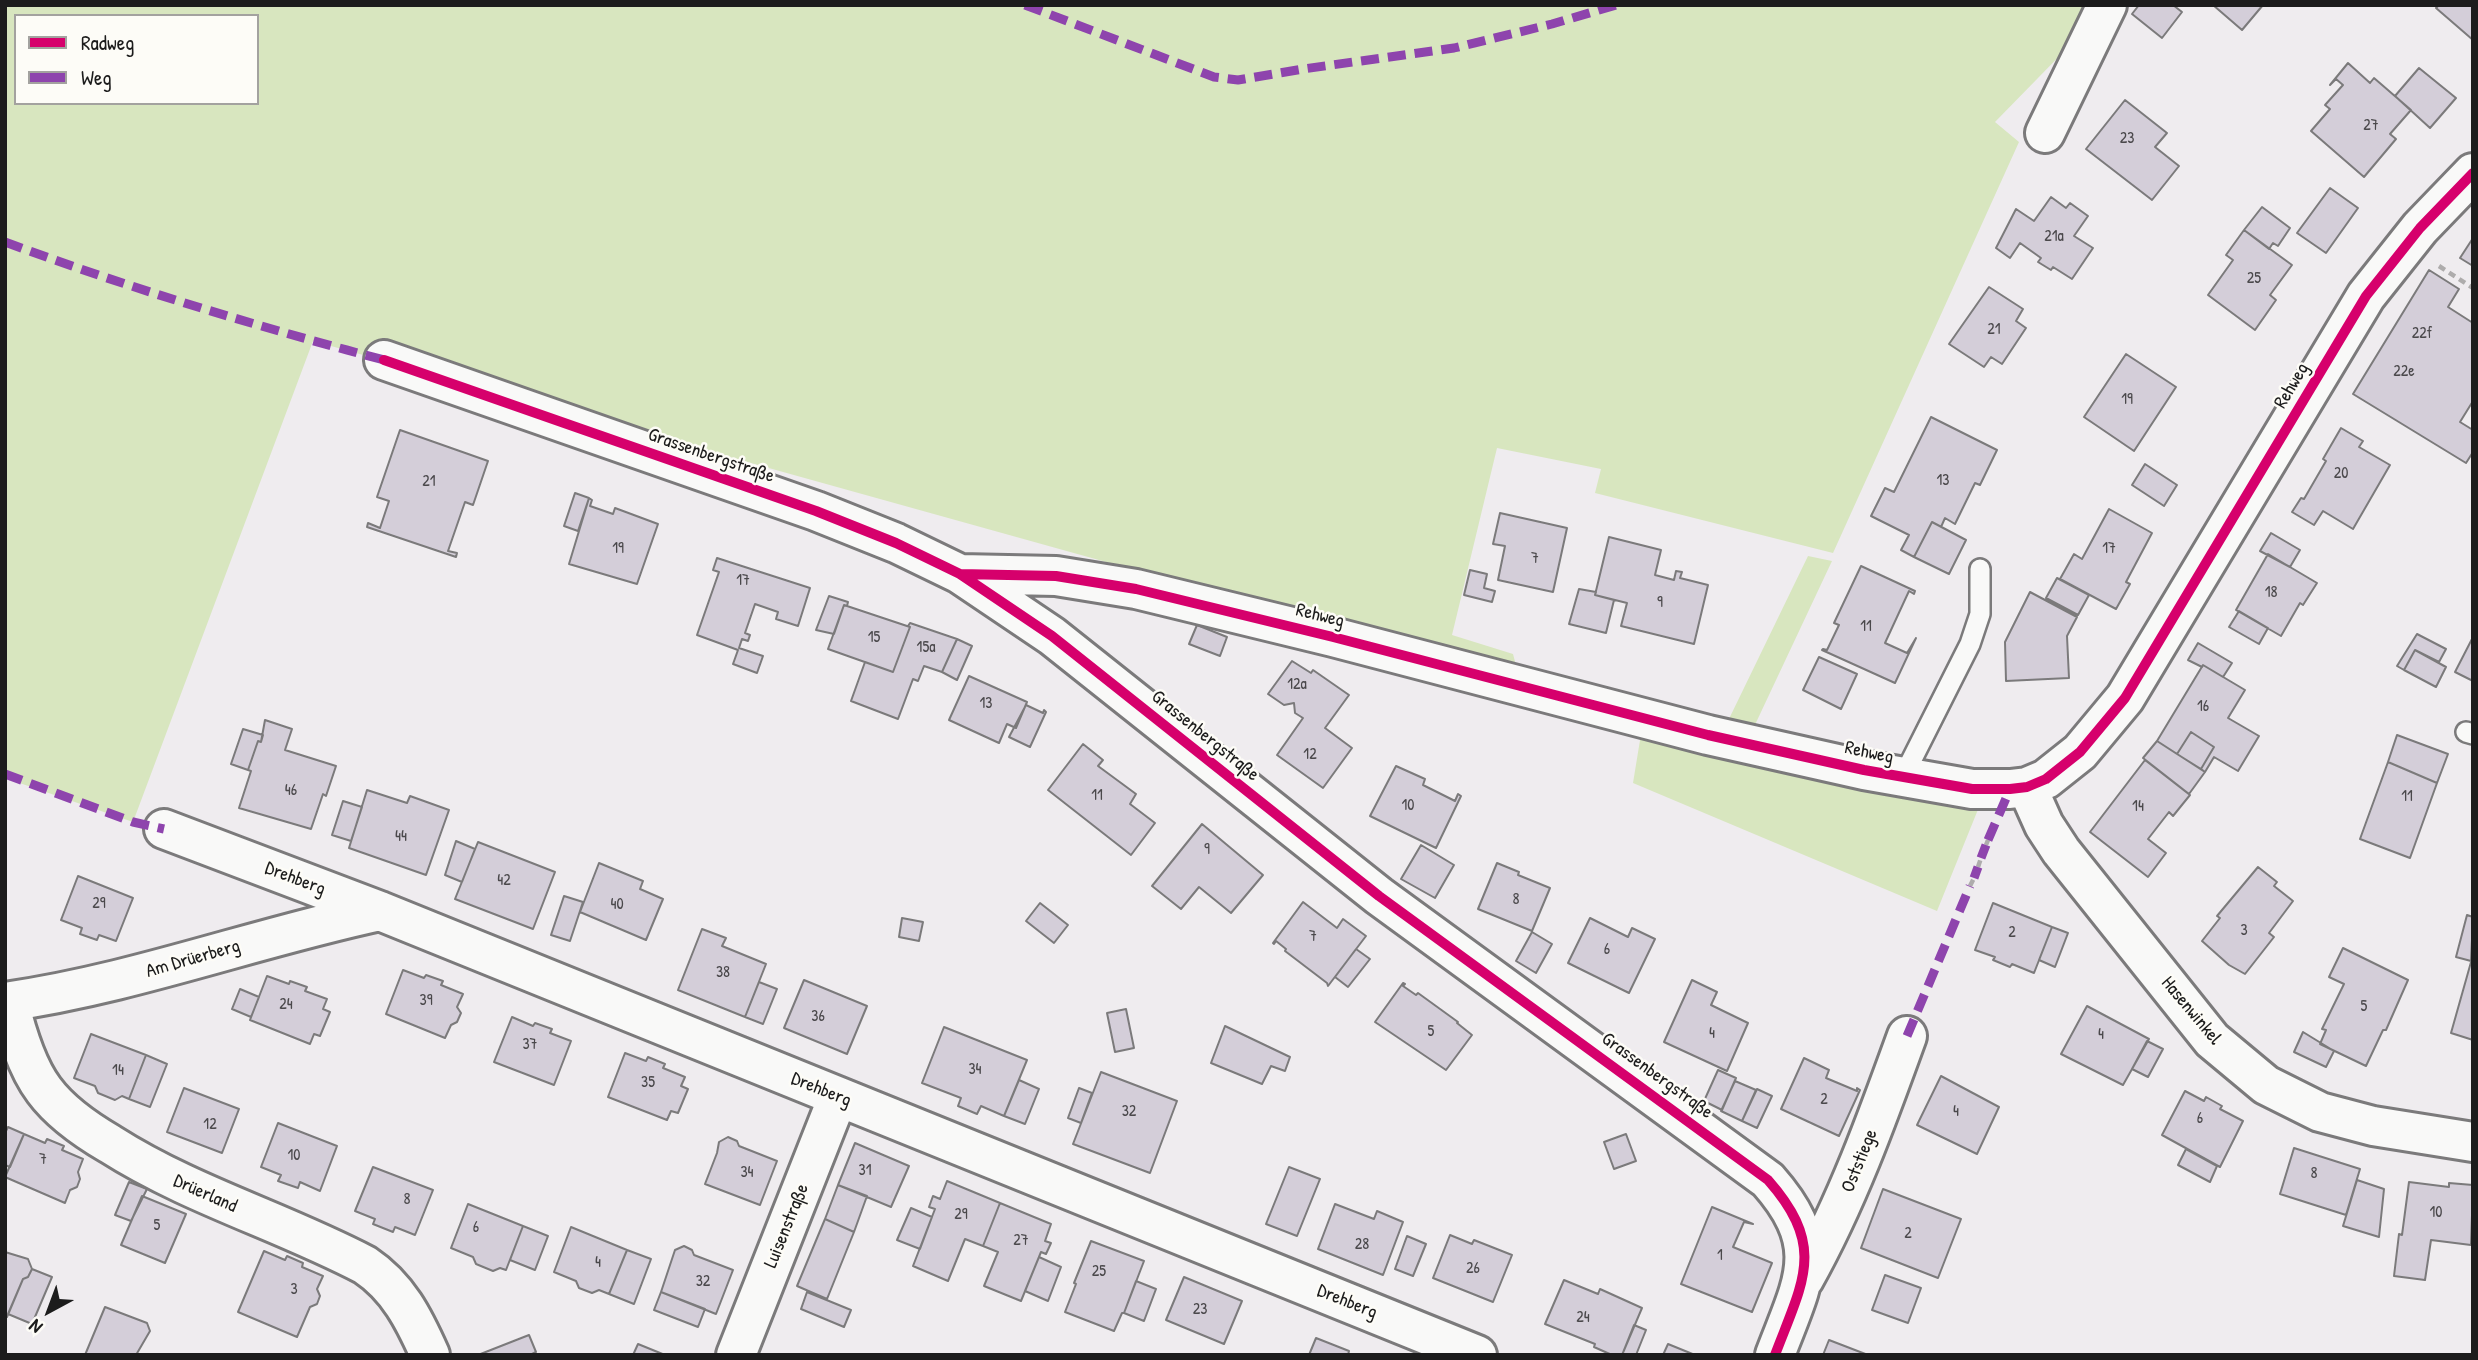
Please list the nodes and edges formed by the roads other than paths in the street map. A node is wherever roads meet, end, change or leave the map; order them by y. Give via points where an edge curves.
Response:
1 (2107, 5) edge
2 (2045, 133) dead end
3 (2473, 173) edge
4 (384, 360) dead end
5 (1980, 569) dead end
6 (960, 574) junction
7 (1903, 777) junction
8 (2027, 787) junction
9 (164, 829) dead end
10 (380, 911) junction
11 (7, 1002) edge
12 (1907, 1036) dead end
13 (838, 1097) junction
14 (2473, 1142) edge
15 (1803, 1281) junction
16 (430, 1355) edge
17 (736, 1355) edge
18 (1477, 1355) edge
19 (1776, 1355) edge

1 - 2 street
3 - 8 street, Rehweg via 2420,228 2366,296 2125,698 2080,752 2057,772
4 - 6 street, Grassenbergstraße via 816,512
5 - 7 lane via 1980,614 1970,644
6 - 7 street, Rehweg via 1056,576 1136,589 1708,735
6 - 15 street, Grassenbergstraße via 1052,636 1379,897 1768,1180 1794,1214 1803,1235
7 - 8 street, Rehweg via 1972,789
8 - 14 street, Hasenwinkel via 2061,850 2213,1040 2257,1078 2320,1112 2373,1126
9 - 10 street, Drehberg
10 - 11 street, Am Drüerberg via 137,975
10 - 13 street, Drehberg
11 - 16 street, Drüerland via 37,1080 68,1115 167,1177 372,1269 400,1297
12 - 15 street, Oststiege via 1854,1177
13 - 17 street, Luisenstraße
13 - 18 street, Drehberg
15 - 19 street, Grassenbergstraße

